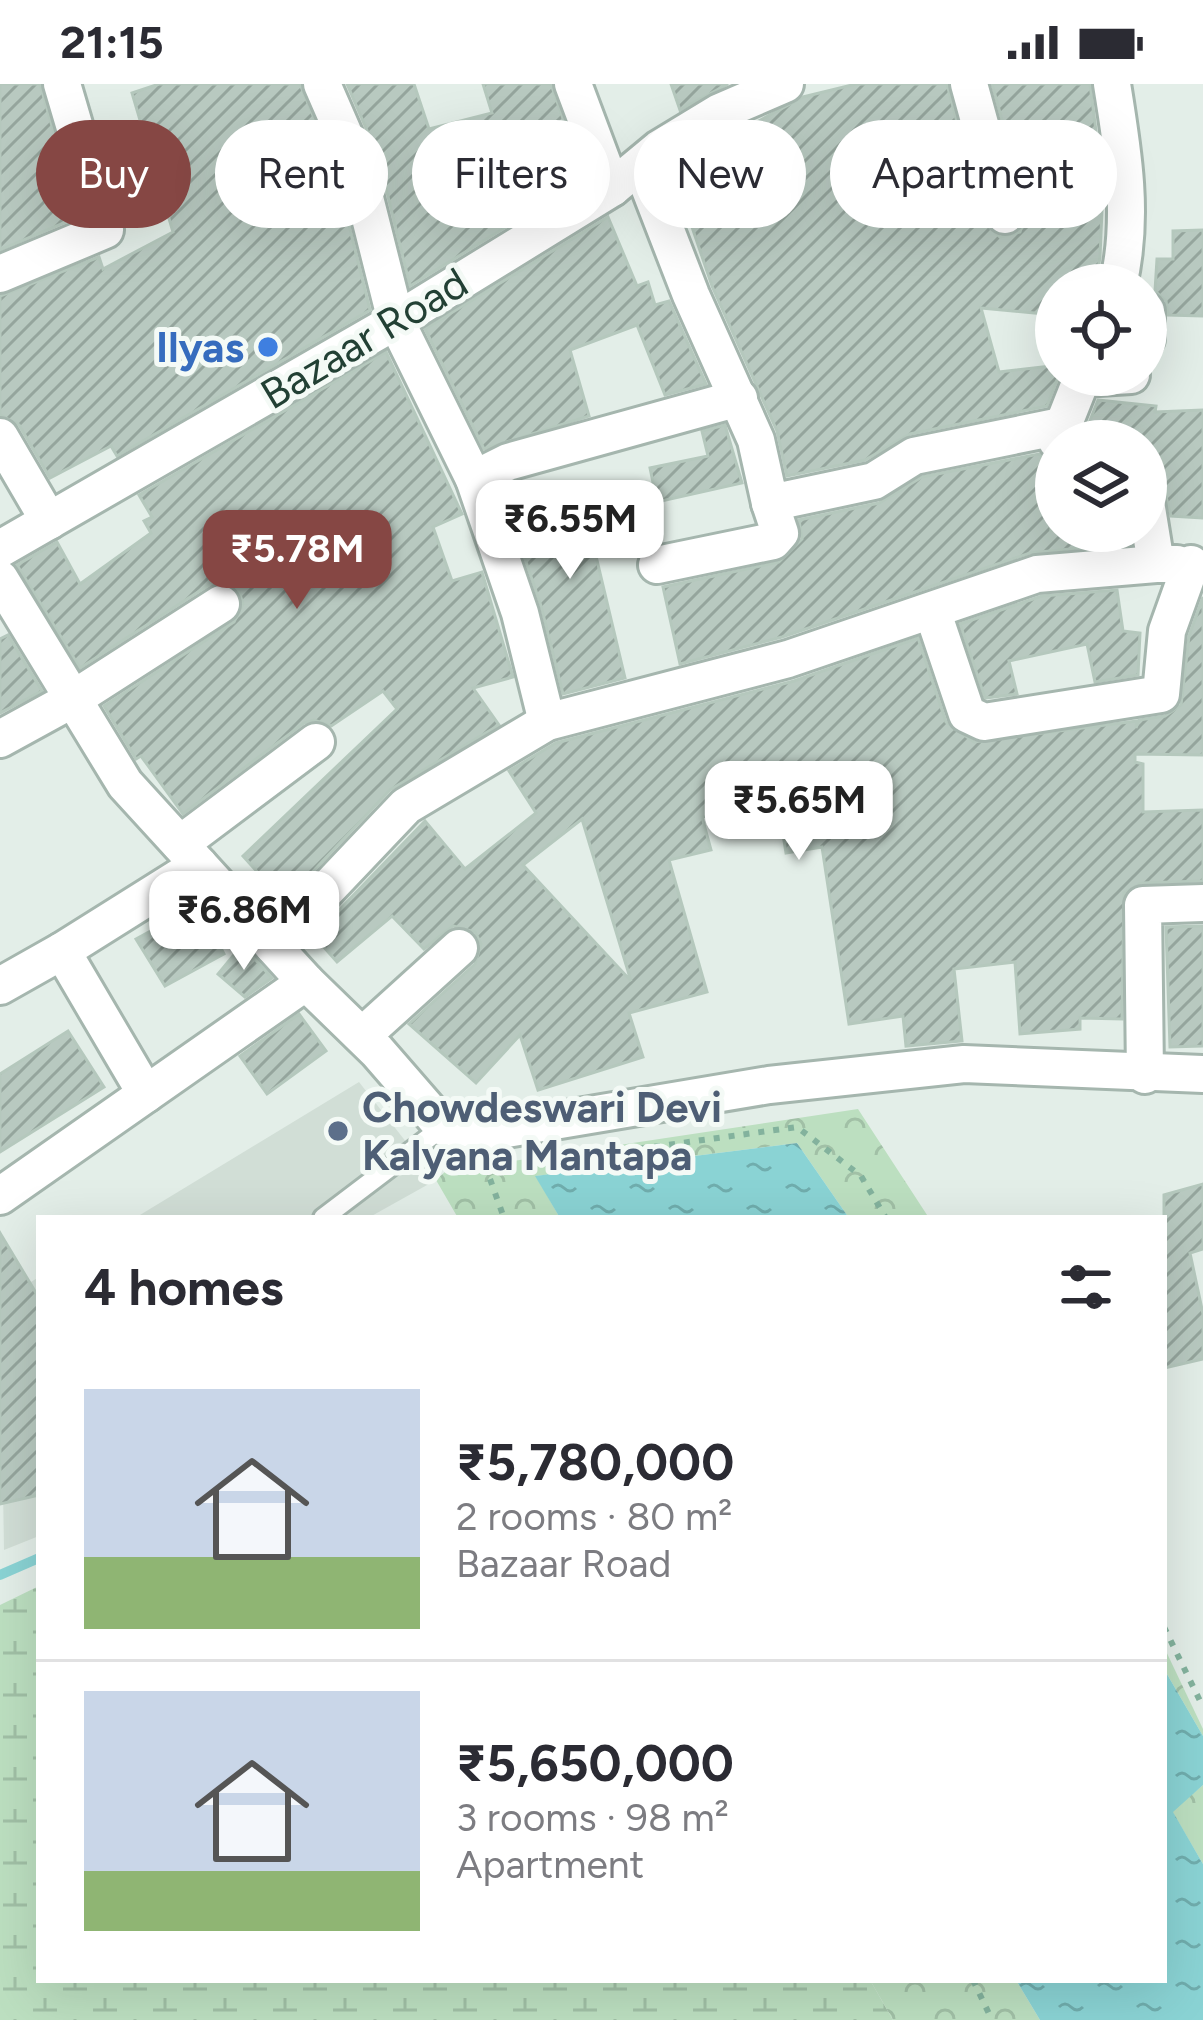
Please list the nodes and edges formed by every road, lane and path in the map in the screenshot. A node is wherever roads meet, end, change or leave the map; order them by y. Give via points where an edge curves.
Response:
1 (62, 84) edge
2 (322, 84) edge
3 (573, 84) edge
4 (785, 84) edge
5 (969, 84) edge
6 (1112, 84) edge
7 (979, 120) edge
8 (627, 177) junction
9 (1123, 264) edge
10 (0, 274) edge
11 (396, 321) junction
12 (739, 398) junction
13 (0, 437) edge
14 (1035, 442) edge
15 (474, 479) junction
16 (770, 503) junction
17 (50, 521) junction
18 (1167, 537) edge
19 (0, 549) edge
20 (1183, 564) edge
21 (656, 565) dead end
22 (0, 579) edge
23 (221, 604) dead end
24 (933, 613) junction
25 (73, 699) junction
26 (547, 722) junction
27 (0, 739) edge
28 (316, 742) dead end
29 (189, 855) junction
30 (1203, 903) edge
31 (273, 946) junction
32 (459, 948) dead end
33 (62, 951) junction
34 (306, 982) junction
35 (0, 986) edge
36 (362, 1036) junction
37 (1203, 1074) edge
38 (1144, 1075) junction
39 (146, 1094) junction
40 (442, 1127) junction
41 (576, 1157) dead end
42 (509, 1167) dead end
43 (487, 1170) dead end
44 (493, 1189) dead end
45 (0, 1196) edge
46 (327, 1215) edge
47 (503, 1215) edge
48 (884, 1215) edge
49 (1167, 1633) edge
50 (1203, 1707) edge
51 (975, 1983) edge
52 (992, 2020) edge

1 - 10 street via 105,230
2 - 11 street via 356,162
3 - 8 street
4 - 8 street, Bazaar Road via 720,112
5 - 7 street
6 - 9 street via 1124,160
8 - 11 street, Bazaar Road
8 - 12 street
11 - 15 street
11 - 17 street, Bazaar Road
12 - 15 street via 508,462
12 - 16 street
13 - 17 street
14 - 16 street via 914,456 874,481
15 - 26 street
16 - 21 street via 780,533 772,541
17 - 19 street, Bazaar Road
18 - 20 street
20 - 24 street via 1037,574
20 - 24 street via 1161,694 984,722 967,714
22 - 25 street
23 - 25 street
24 - 26 street
25 - 27 street
25 - 29 street via 125,784
26 - 31 street via 406,806
28 - 29 street
29 - 31 street
29 - 33 street
30 - 38 street via 1143,905
31 - 34 street
32 - 36 street
33 - 35 street
33 - 39 street
34 - 36 street
34 - 39 street
36 - 40 street
37 - 38 street
38 - 40 street via 964,1064 770,1085 495,1131
39 - 45 street
40 - 46 lane
41 - 48 path via 797,1127 861,1176
42 - 43 path
44 - 47 path
49 - 50 path
51 - 52 path

